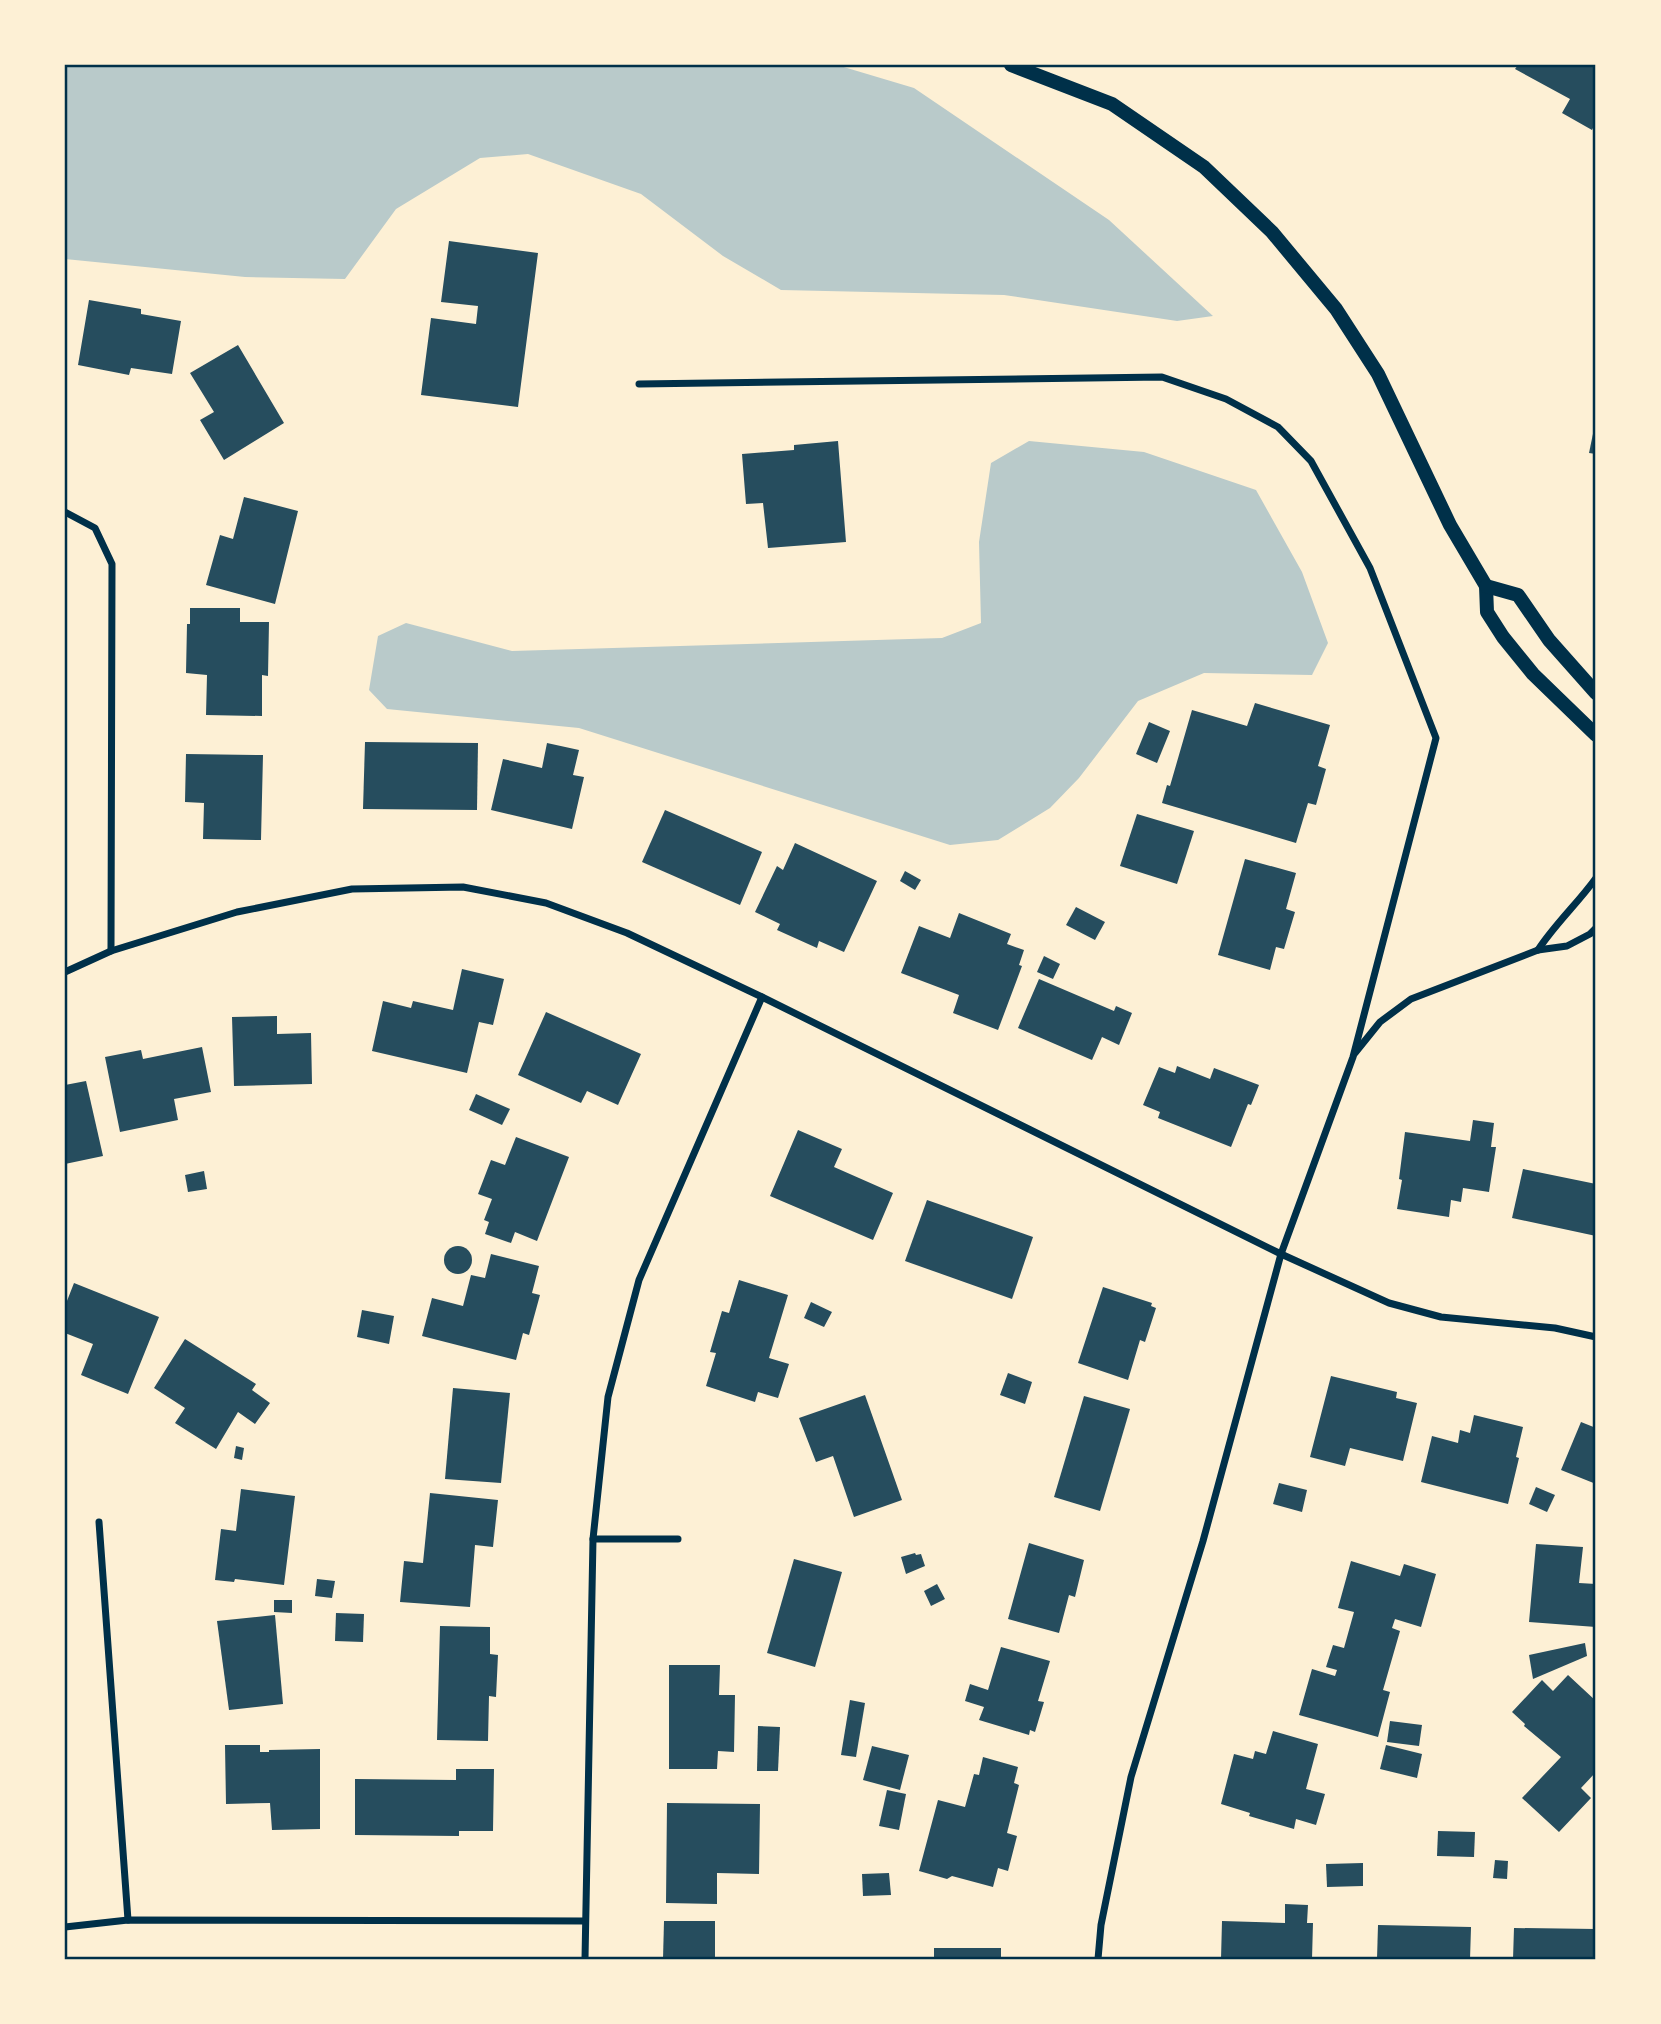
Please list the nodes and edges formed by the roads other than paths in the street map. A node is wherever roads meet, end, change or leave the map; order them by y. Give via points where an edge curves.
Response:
1 (1011, 65) edge
2 (639, 384) dead end
3 (65, 512) edge
4 (1486, 586) junction
5 (1596, 693) edge
6 (1596, 735) edge
7 (1596, 878) edge
8 (1596, 928) edge
9 (1538, 950) junction
10 (111, 951) junction
11 (65, 972) edge
12 (762, 997) junction
13 (1353, 1057) junction
14 (1282, 1254) junction
15 (1596, 1337) edge
16 (99, 1522) dead end
17 (593, 1539) junction
18 (678, 1539) dead end
19 (128, 1920) junction
20 (585, 1921) junction
21 (65, 1927) edge
22 (585, 1959) edge
23 (1098, 1959) edge

1 - 4 main road via 1112,104 1204,167 1272,232 1336,309 1378,374 1450,525
2 - 13 street via 1162,377 1226,399 1278,427 1311,461 1370,569 1436,738
3 - 10 street via 95,528 111,564
4 - 5 main road via 1518,595 1549,640
4 - 6 main road via 1487,612 1503,637
7 - 9 street
8 - 9 street via 1567,946
9 - 13 street via 1411,999 1380,1022
10 - 11 street
10 - 12 street via 237,912 352,890 463,887 557,907 626,933
12 - 14 street
12 - 17 street via 639,1280 608,1397
13 - 14 street
14 - 15 street via 1389,1303 1441,1317 1555,1328
14 - 23 street via 1203,1541 1131,1777
16 - 19 street
17 - 18 street
17 - 20 street
19 - 20 street
19 - 21 street
20 - 22 street

